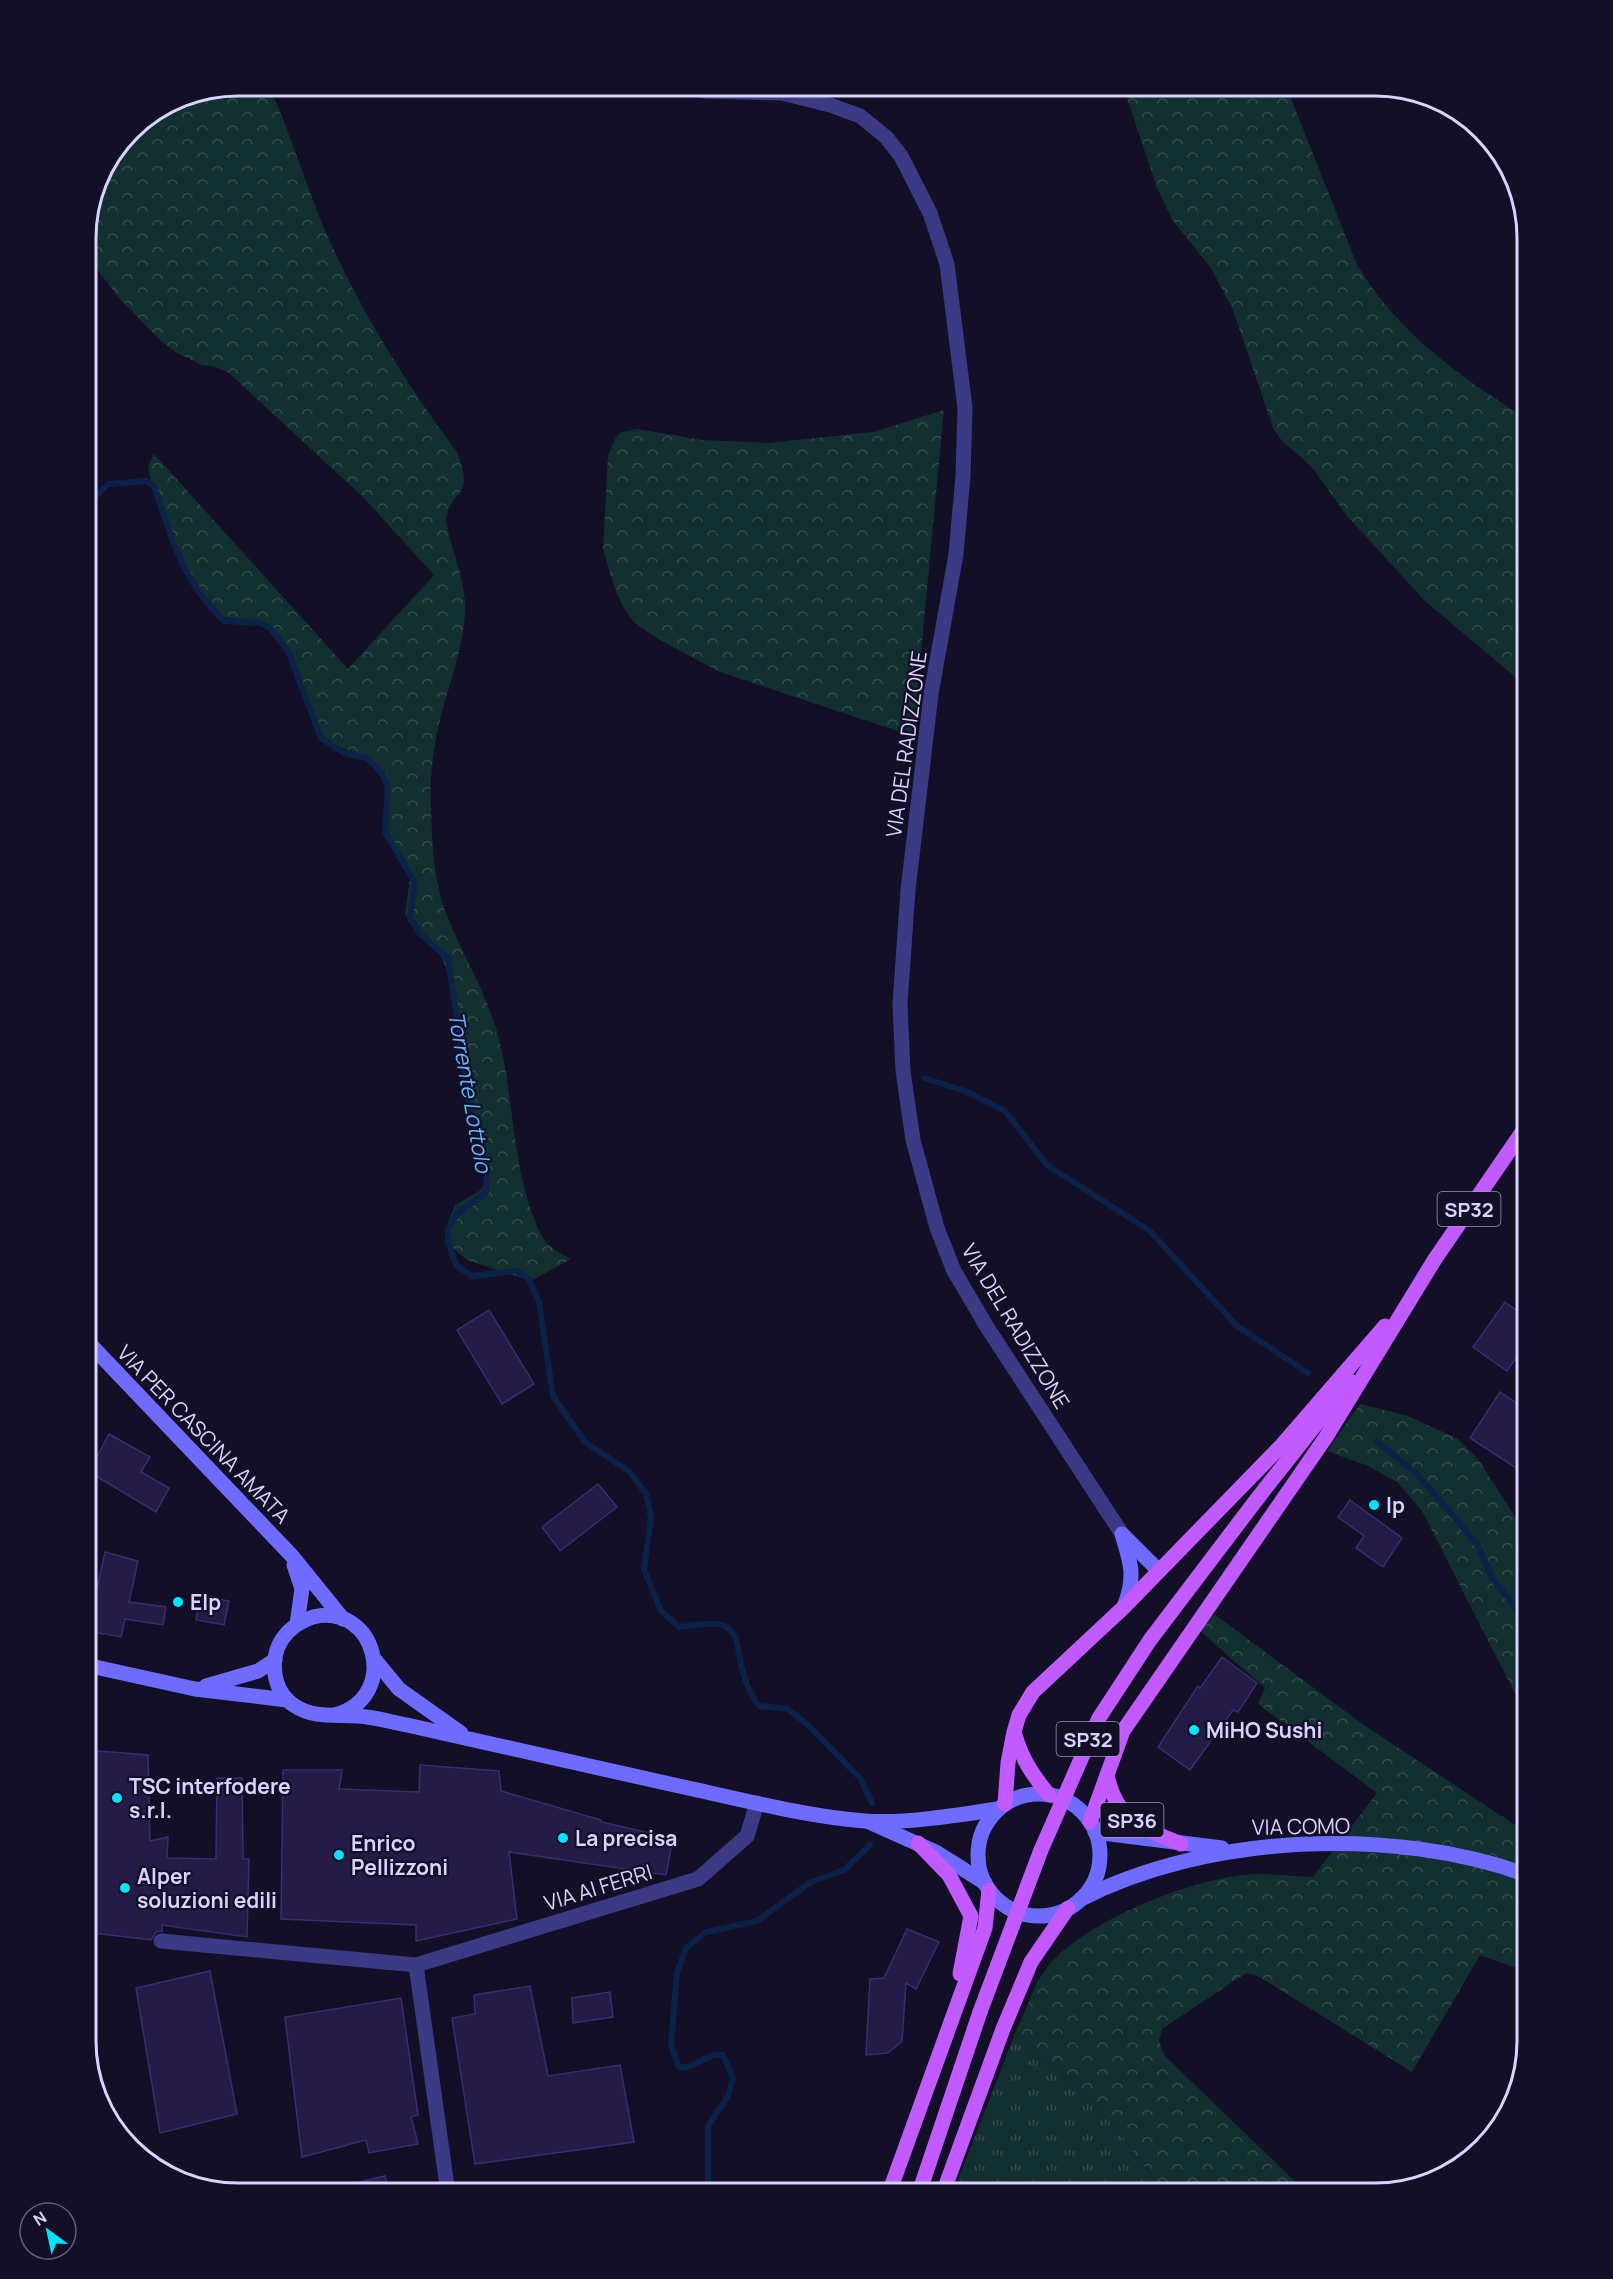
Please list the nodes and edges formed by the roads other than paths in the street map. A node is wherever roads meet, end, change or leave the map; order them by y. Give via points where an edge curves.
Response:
1 (794, 96) edge
2 (1517, 1140) edge
3 (1413, 1295) junction
4 (96, 1350) edge
5 (1122, 1533) junction
6 (292, 1556) junction
7 (1159, 1571) junction
8 (1124, 1607) junction
9 (343, 1619) junction
10 (297, 1624) junction
11 (275, 1660) junction
12 (375, 1660) junction
13 (96, 1667) edge
14 (195, 1689) junction
15 (287, 1700) junction
16 (335, 1715) junction
17 (1014, 1732) junction
18 (471, 1740) junction
19 (1107, 1774) junction
20 (1049, 1795) junction
21 (757, 1803) junction
22 (1002, 1806) junction
23 (866, 1821) junction
24 (1093, 1827) junction
25 (918, 1843) junction
26 (1180, 1844) junction
27 (1233, 1850) junction
28 (1517, 1872) edge
29 (987, 1887) junction
30 (1081, 1899) junction
31 (1068, 1908) junction
32 (161, 1941) dead end
33 (416, 1965) junction
34 (953, 2014) junction
35 (447, 2183) edge
36 (893, 2183) edge
37 (922, 2183) edge
38 (947, 2183) edge

1 - 5 street, VIA DEL RADIZZONE via 860,116 886,137 901,156 930,213 947,264 965,408 956,555 931,694 908,890 900,1004 903,1071 913,1140 937,1228 954,1271
2 - 3 main road, SP32
3 - 7 main road via 1282,1445
3 - 19 main road via 1326,1437 1123,1731
3 - 37 main road, SP32, bridge via 1150,1640 1099,1718 1041,1850 980,2012
4 - 6 main road, VIA PER CASCINA AMATA
5 - 7 main road
5 - 8 main road via 1133,1579
6 - 9 main road, VIA PER CASCINA AMATA
6 - 10 main road, VIA PER CASCINA AMATA via 303,1589
7 - 8 main road
8 - 17 main road via 1033,1692
9 - 10 main road via 313,1617
9 - 12 main road via 364,1635
10 - 11 main road via 285,1635
11 - 14 main road via 252,1674
11 - 15 main road via 274,1674
12 - 16 main road via 374,1678 365,1697 348,1712
12 - 18 main road via 383,1674 408,1697
13 - 14 main road
14 - 15 main road
15 - 16 main road via 308,1713
16 - 18 main road via 371,1718
17 - 20 main road via 1020,1754
17 - 22 main road
18 - 21 main road
19 - 24 main road
19 - 26 main road, SP36 via 1111,1793 1124,1814 1143,1828
20 - 22 main road via 1028,1795
20 - 24 main road via 1073,1804
21 - 23 main road
21 - 33 street, VIA AI FERRI via 747,1836 698,1879
22 - 23 main road via 957,1816
22 - 29 main road via 980,1838 978,1862
23 - 25 main road
24 - 26 main road, SP36
24 - 30 main road via 1099,1863 1094,1881
25 - 29 main road via 949,1859
25 - 34 main road via 949,1875 971,1916
26 - 27 main road, SP36
27 - 28 main road, VIA COMO / SP36 via 1299,1843 1378,1846 1458,1856
27 - 30 main road, VIA COMO via 1146,1871 1115,1881
29 - 31 main road via 1004,1905 1022,1913 1036,1916
29 - 34 main road via 985,1928
30 - 31 main road
31 - 38 main road via 1031,1962
32 - 33 street, VIA AI FERRI
33 - 35 street
34 - 36 main road

